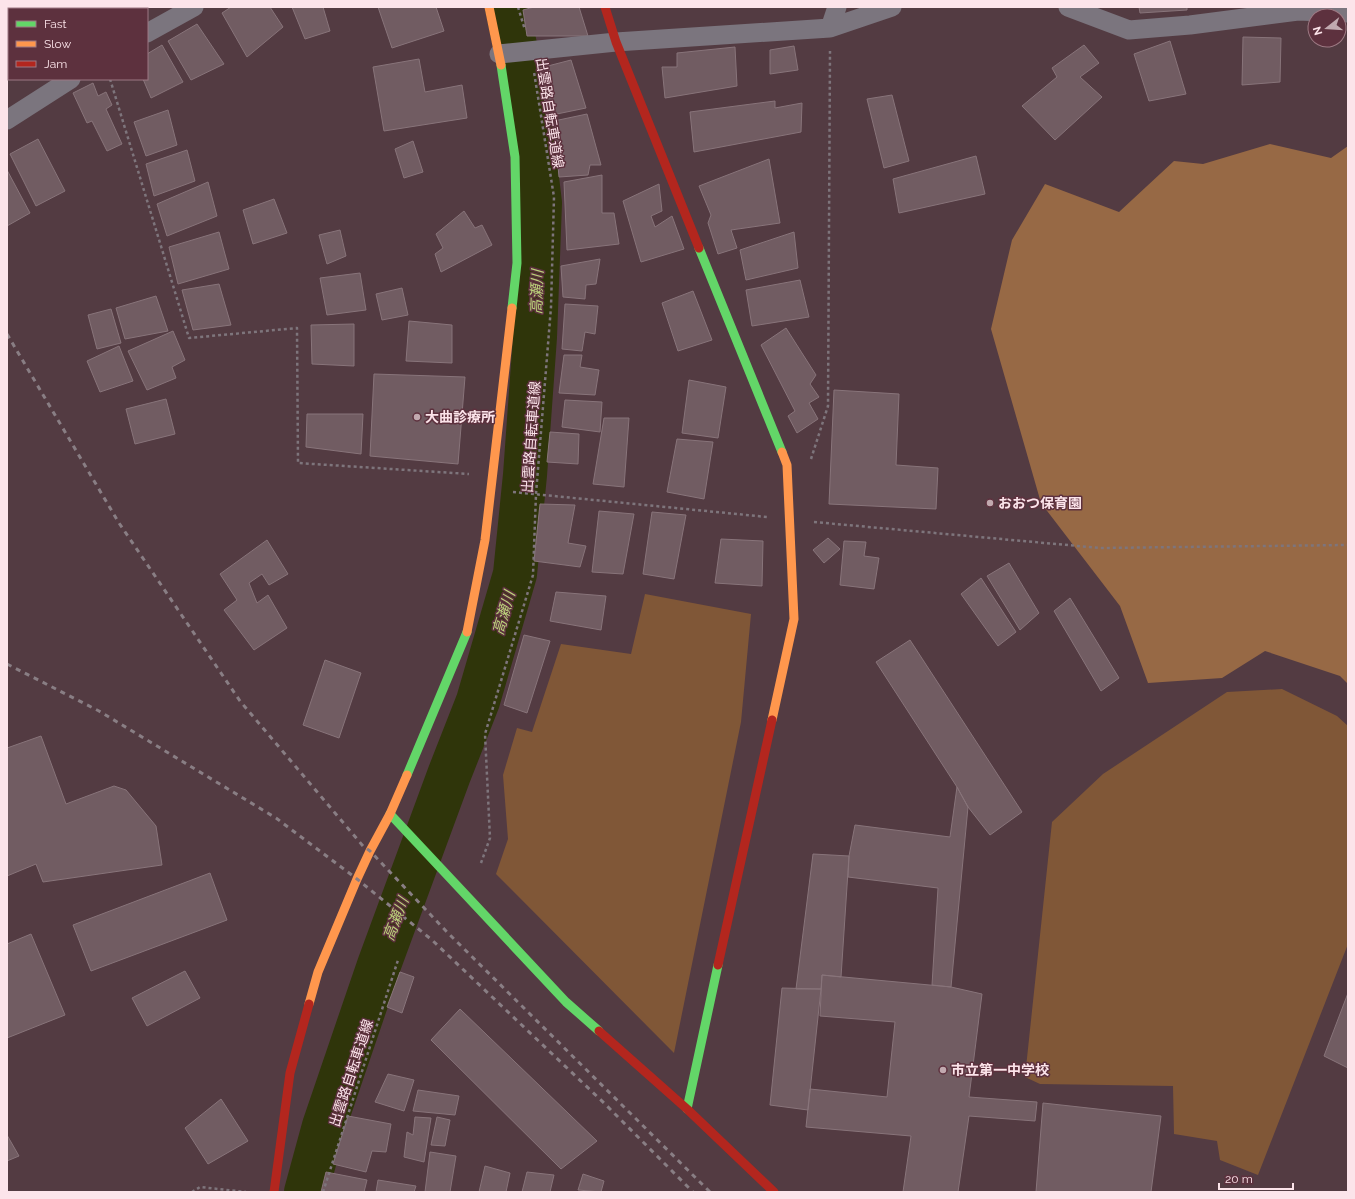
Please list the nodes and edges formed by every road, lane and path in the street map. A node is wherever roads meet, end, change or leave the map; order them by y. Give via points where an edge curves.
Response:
1 (194, 7) edge
2 (489, 7) edge
3 (518, 7) edge
4 (605, 7) edge
5 (837, 7) edge
6 (892, 7) edge
7 (1068, 7) edge
8 (1307, 11) edge
9 (830, 28) junction
10 (148, 33) edge
11 (616, 42) junction
12 (530, 51) junction
13 (499, 54) junction
14 (69, 80) edge
15 (110, 80) edge
16 (7, 120) edge
17 (810, 459) dead end
18 (493, 475) junction
19 (491, 490) junction
20 (536, 494) junction
21 (790, 520) junction
22 (1348, 545) edge
23 (390, 814) junction
24 (481, 863) dead end
25 (398, 960) dead end
26 (687, 1109) junction
27 (192, 1192) edge
28 (246, 1192) edge
29 (274, 1192) edge
30 (323, 1192) edge
31 (774, 1192) edge

1 - 10 street
2 - 13 street
3 - 12 path, 出雲路自転車道線
4 - 11 street
5 - 9 street
6 - 9 street
7 - 8 street via 1129,30
9 - 11 street
9 - 17 path via 828,406
11 - 12 street
11 - 21 street via 787,465
12 - 13 street
12 - 20 path, 出雲路自転車道線 via 554,197 551,307
13 - 18 street via 515,157 517,263
14 - 16 street
15 - 18 path via 189,338 297,328 298,463
18 - 19 street
19 - 20 path
19 - 23 street via 485,540 467,634
20 - 21 path
20 - 24 path, 出雲路自転車道線 via 533,575 485,734 490,838
21 - 22 path via 1100,548
21 - 26 street via 794,619
23 - 26 street via 566,1002
23 - 29 street via 360,872 318,972 290,1073
25 - 30 path, 出雲路自転車道線
26 - 31 street
27 - 28 path via 200,1187

